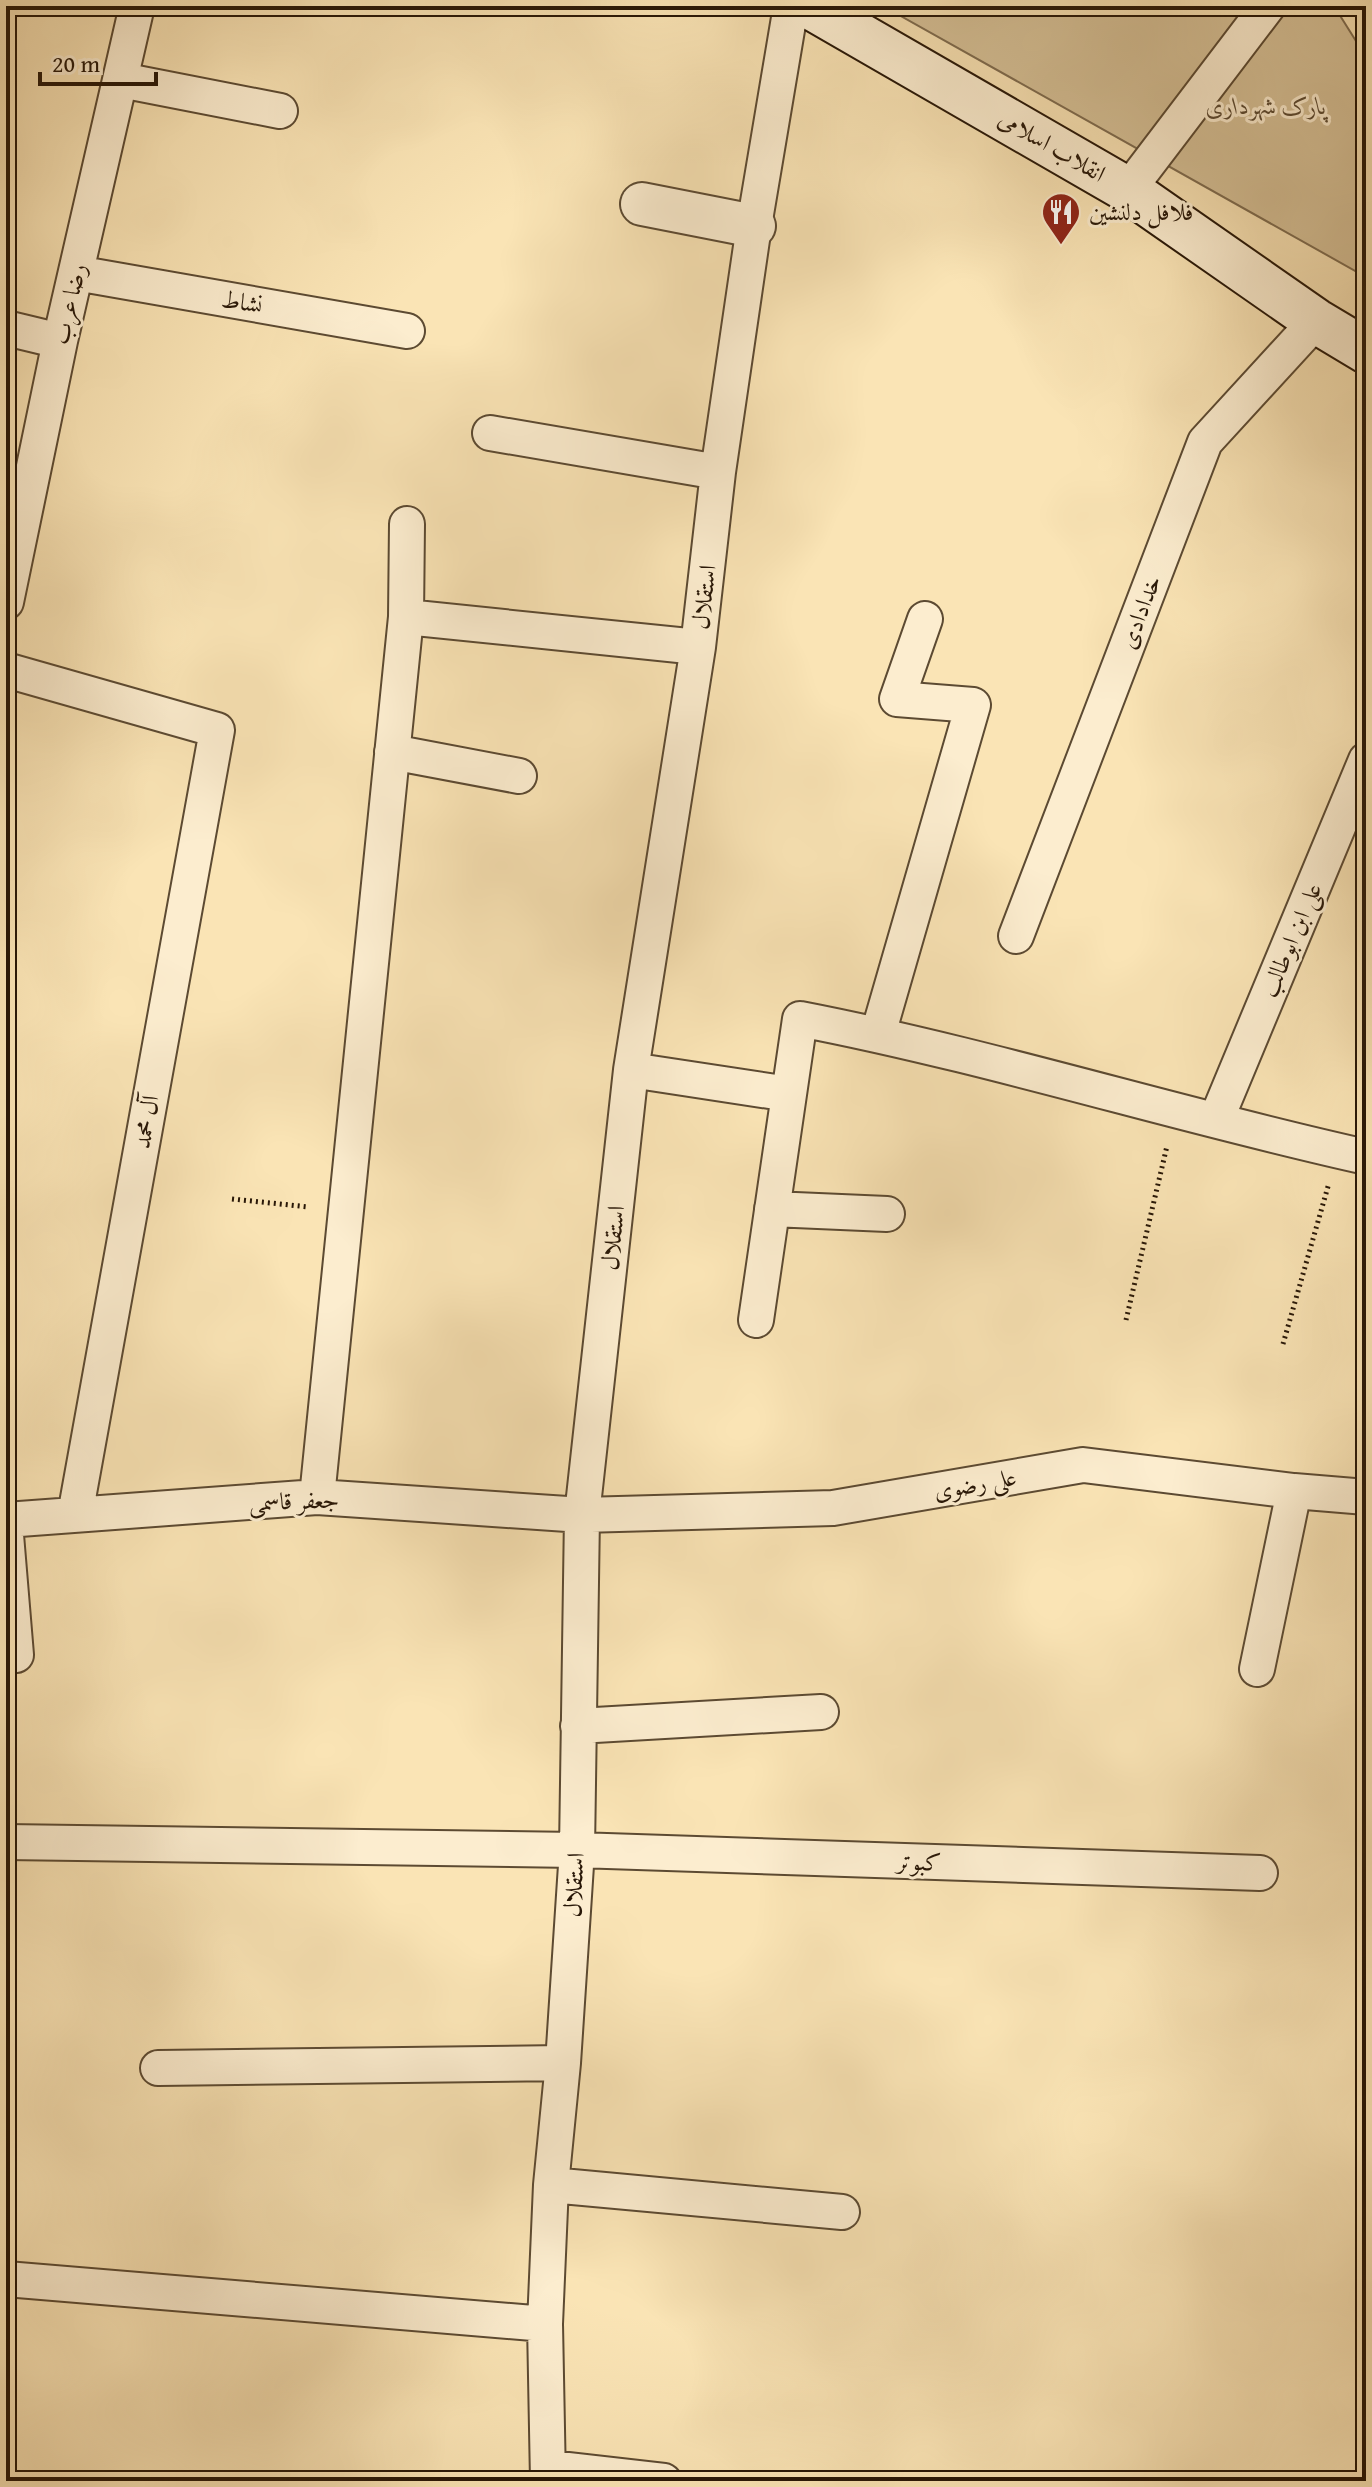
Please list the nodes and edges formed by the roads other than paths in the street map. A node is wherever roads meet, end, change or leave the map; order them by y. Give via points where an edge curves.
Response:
1 (137, 6) edge
2 (791, 6) edge
3 (809, 6) edge
4 (1268, 6) edge
5 (121, 80) junction
6 (280, 111) dead end
7 (1128, 190) junction
8 (642, 204) dead end
9 (754, 226) junction
10 (76, 273) junction
11 (1316, 321) junction
12 (6, 328) edge
13 (407, 331) dead end
14 (60, 341) junction
15 (1366, 351) edge
16 (490, 433) dead end
17 (718, 472) junction
18 (407, 524) dead end
19 (6, 602) edge
20 (406, 617) junction
21 (925, 619) dead end
22 (698, 647) junction
23 (6, 670) edge
24 (392, 752) junction
25 (1366, 760) edge
26 (519, 776) dead end
27 (1016, 936) dead end
28 (878, 1034) junction
29 (631, 1070) junction
30 (789, 1094) junction
31 (1216, 1120) junction
32 (1352, 1154) edge
33 (772, 1209) junction
34 (887, 1214) dead end
35 (756, 1320) dead end
36 (1294, 1491) junction
37 (317, 1497) junction
38 (1366, 1497) edge
39 (75, 1515) junction
40 (582, 1515) junction
41 (6, 1520) edge
42 (6, 1535) edge
43 (16, 1655) dead end
44 (1257, 1669) dead end
45 (821, 1712) dead end
46 (578, 1726) junction
47 (6, 1842) edge
48 (577, 1850) junction
49 (1260, 1873) dead end
50 (563, 2063) junction
51 (158, 2068) dead end
52 (551, 2185) junction
53 (842, 2212) dead end
54 (6, 2279) edge
55 (545, 2324) junction
56 (549, 2474) edge
57 (664, 2481) edge

1 - 5 street, رضا عرب
2 - 9 street, استقلال
3 - 7 main road, انقلاب اسلامی
4 - 7 street
5 - 6 street
5 - 10 street, رضا عرب
7 - 11 main road, انقلاب اسلامی
8 - 9 street
9 - 17 street, استقلال
10 - 13 street, نشاط
10 - 14 street, رضا عرب
11 - 15 main road, انقلاب اسلامی
11 - 27 street, خدادادی via 1205,442
12 - 14 street
14 - 19 street, رضا عرب
16 - 17 street
17 - 22 street, استقلال
18 - 20 street
20 - 22 street
20 - 24 street
21 - 28 street via 897,699 973,705
22 - 29 street, استقلال
23 - 39 street, آل محمد via 217,730
24 - 26 street
24 - 37 street
25 - 31 street, علی ابن ابوطالب
28 - 30 street via 800,1019
28 - 31 street
29 - 30 street
29 - 40 street, استقلال
30 - 33 street
31 - 32 street
33 - 34 street
33 - 35 street
36 - 38 street, علی رضوی
36 - 40 street, علی رضوی via 1083,1465 833,1508
36 - 44 street
37 - 39 street, جعفر قاسمی
37 - 40 street, جعفر قاسمی
39 - 41 street, جعفر قاسمی
40 - 46 street, استقلال
42 - 43 street
45 - 46 street
46 - 48 street, استقلال
47 - 48 street, کبوتر
48 - 49 street, کبوتر
48 - 50 street, استقلال
50 - 51 street
50 - 52 street, استقلال
52 - 53 street
52 - 55 street, استقلال
54 - 55 street
55 - 56 street, استقلال
56 - 57 street

